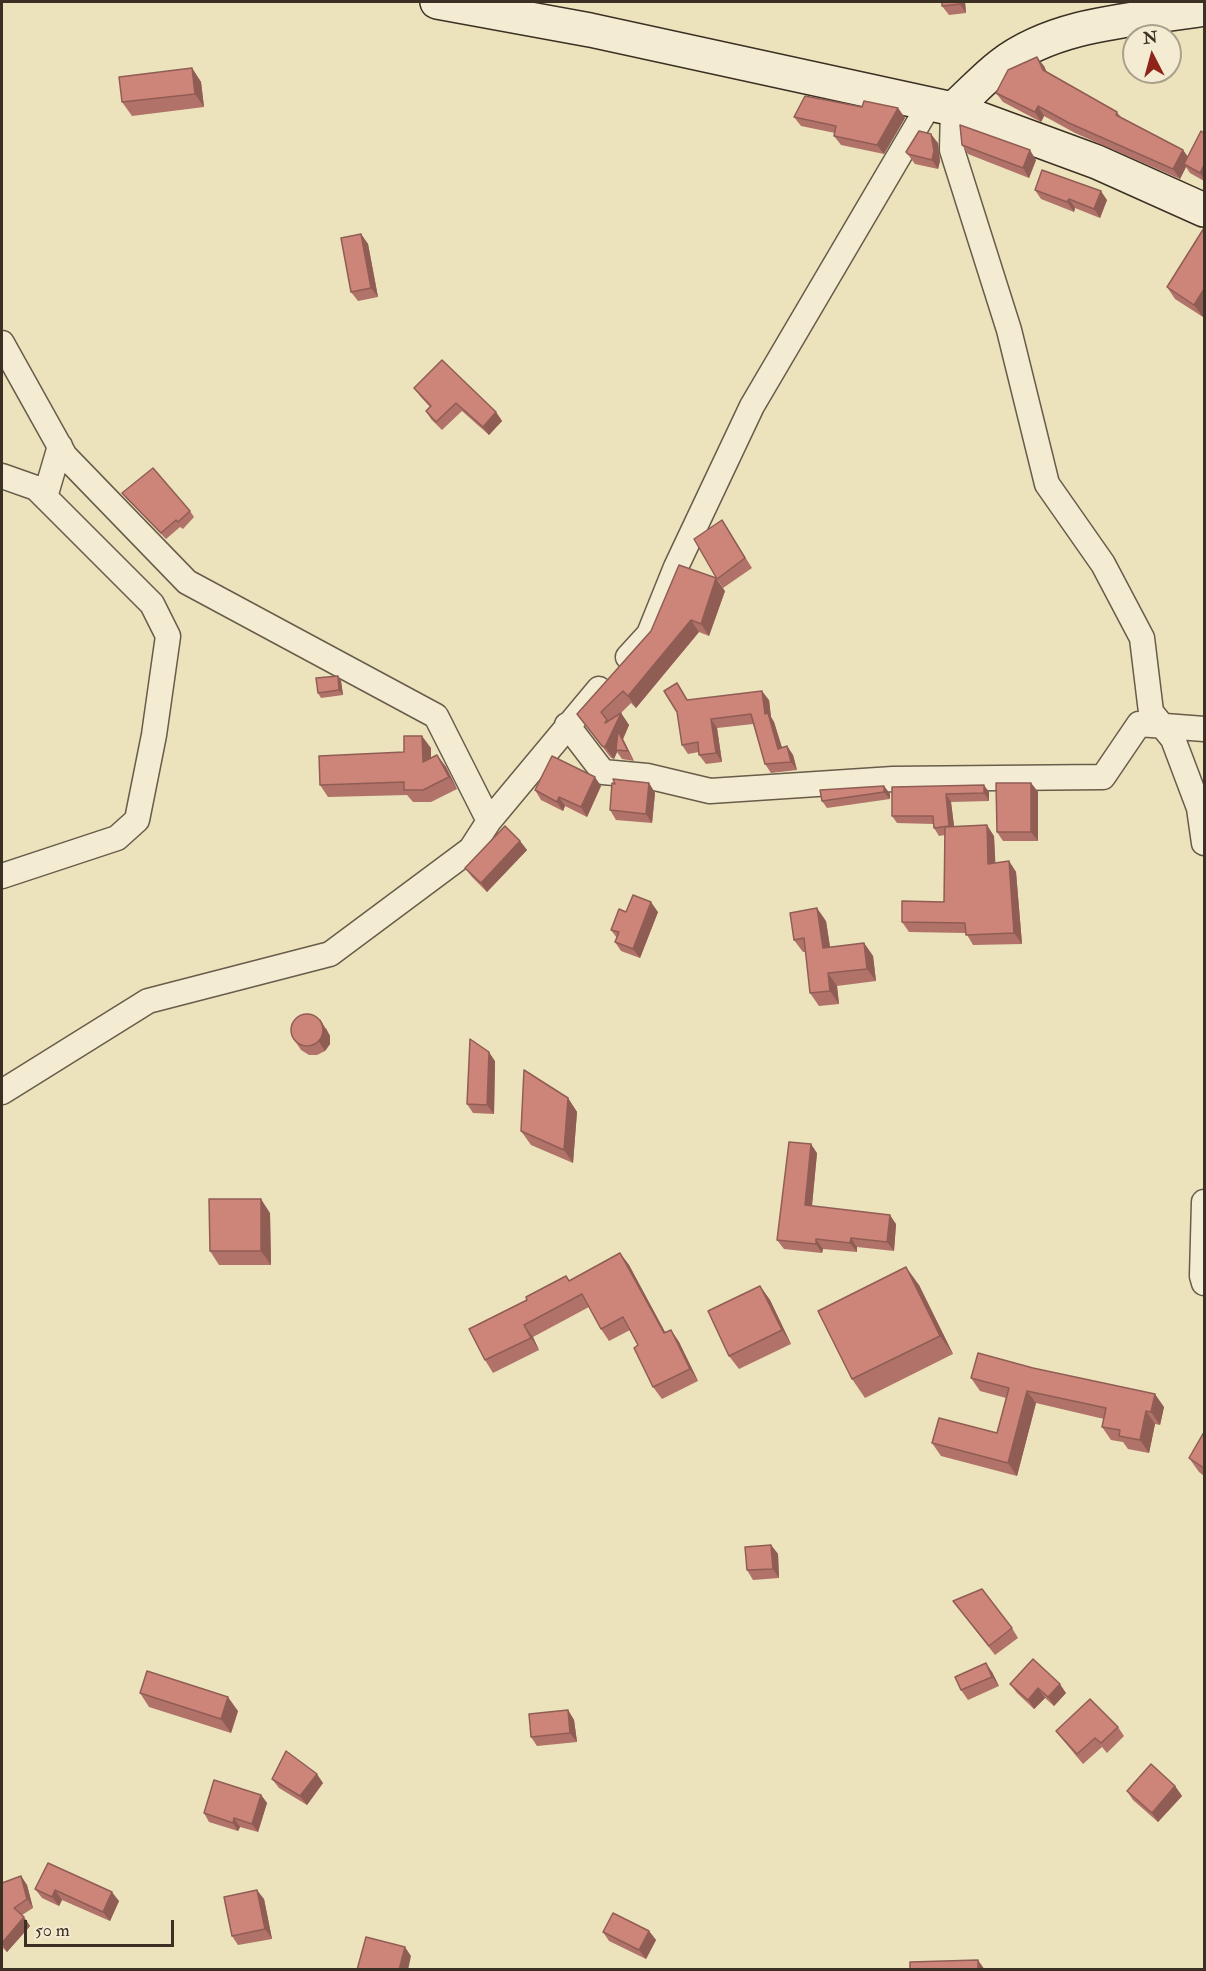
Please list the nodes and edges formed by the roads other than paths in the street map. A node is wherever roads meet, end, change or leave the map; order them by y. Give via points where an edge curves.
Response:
1 (437, 2) edge
2 (1204, 9) edge
3 (941, 107) junction
4 (1204, 210) edge
5 (2, 344) edge
6 (60, 446) junction
7 (2, 476) edge
8 (45, 497) junction
9 (567, 725) junction
10 (1163, 727) junction
11 (1204, 729) edge
12 (489, 821) junction
13 (1204, 843) edge
14 (2, 876) edge
15 (2, 1092) edge
16 (1204, 1202) edge
17 (1204, 1283) edge

1 - 3 main road via 635,39
2 - 3 main road via 1077,29 1001,65
3 - 4 main road via 1097,162
3 - 9 street via 752,406 649,634
3 - 10 street via 1009,330 1047,484 1103,564 1142,638 1151,712
5 - 6 street
6 - 8 street
6 - 12 street via 65,456 187,582 436,716
7 - 8 street via 36,488
8 - 14 street via 152,604 168,636 137,820 117,838
9 - 10 street via 603,772 648,776 710,791 893,779 1103,777 1140,724
9 - 12 street
10 - 11 street
10 - 13 street via 1173,739 1199,808
12 - 15 street via 471,849 330,954 148,1001
16 - 17 street

